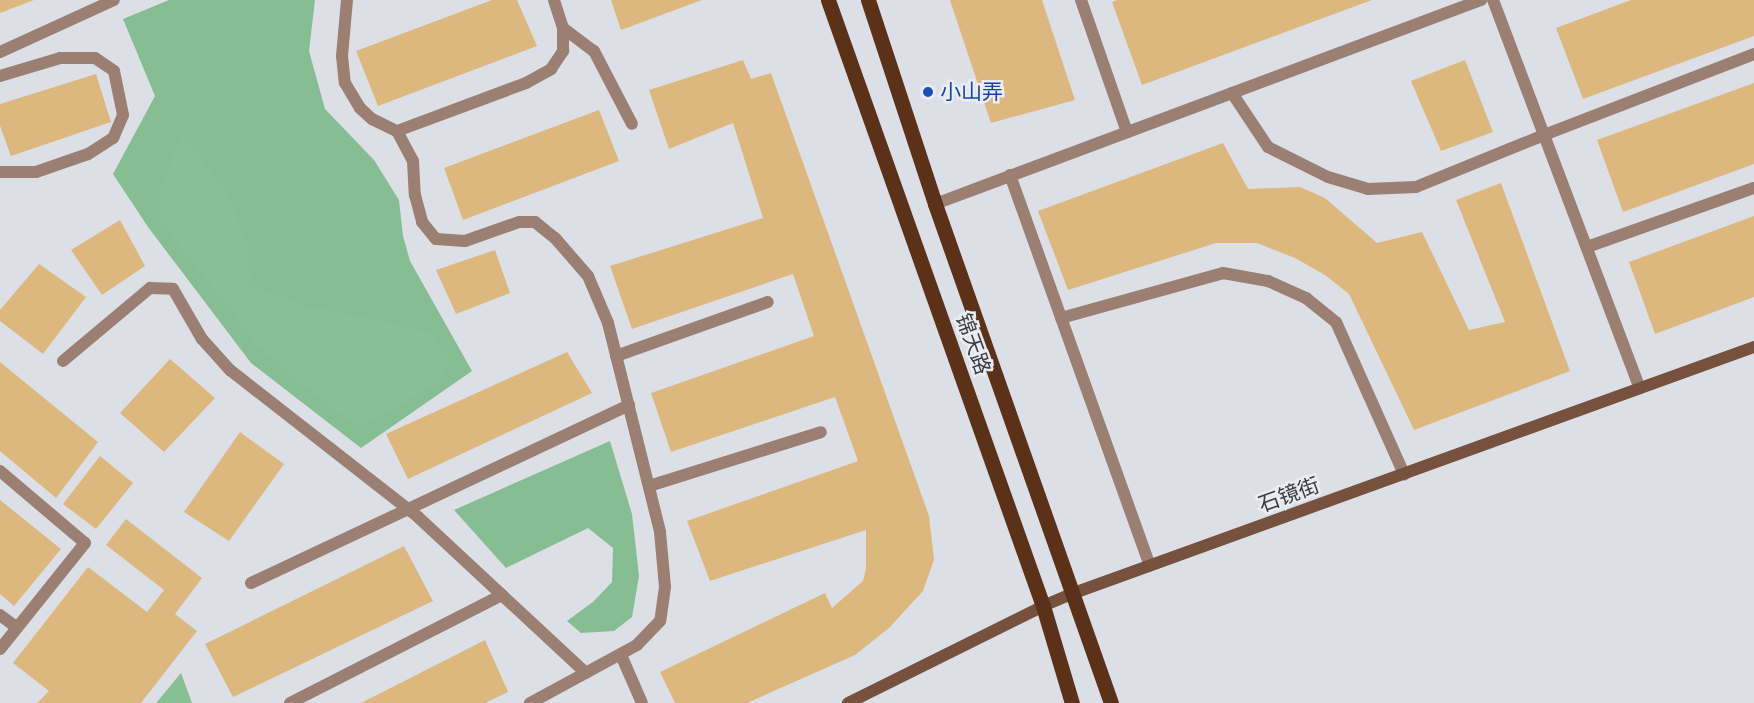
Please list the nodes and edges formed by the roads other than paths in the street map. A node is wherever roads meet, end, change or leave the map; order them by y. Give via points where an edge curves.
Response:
1 (114, 0) edge
2 (347, 0) edge
3 (554, 0) edge
4 (828, 0) edge
5 (868, 0) edge
6 (1081, 0) edge
7 (1481, 0) edge
8 (1493, 0) edge
9 (563, 28) junction
10 (0, 52) edge
11 (1754, 54) edge
12 (0, 76) edge
13 (1232, 93) junction
14 (632, 124) dead end
15 (397, 131) junction
16 (1126, 132) junction
17 (1544, 135) junction
18 (0, 172) edge
19 (1010, 176) junction
20 (1754, 188) edge
21 (935, 204) junction
22 (1587, 247) junction
23 (768, 302) dead end
24 (1061, 318) junction
25 (1754, 347) edge
26 (616, 356) junction
27 (63, 361) dead end
28 (1640, 388) junction
29 (629, 405) junction
30 (821, 432) dead end
31 (0, 471) edge
32 (1404, 474) junction
33 (649, 486) junction
34 (407, 508) junction
35 (1150, 566) junction
36 (250, 583) dead end
37 (1074, 594) junction
38 (502, 595) junction
39 (1043, 606) junction
40 (0, 615) edge
41 (17, 628) junction
42 (0, 649) edge
43 (621, 655) junction
44 (586, 673) junction
45 (290, 703) edge
46 (530, 703) edge
47 (642, 703) edge
48 (848, 703) edge
49 (1072, 703) edge
50 (1112, 703) edge

1 - 10 lane
2 - 15 lane via 342,56 345,83 360,108 372,119
3 - 9 lane
4 - 39 main road, 锦天路
5 - 21 main road, 锦天路
6 - 16 lane
7 - 13 lane
8 - 17 lane
9 - 14 lane via 594,51
9 - 15 lane via 563,51 551,69 526,83
11 - 17 lane
12 - 18 lane via 60,58 95,58 114,71 123,115 113,138 88,154 36,172
13 - 16 lane
13 - 17 lane via 1268,147 1328,177 1368,189 1416,188
15 - 26 lane via 413,162 422,222 436,239 465,241 519,222 535,222 555,238 588,276 608,323
16 - 19 lane
17 - 22 lane
19 - 21 lane
19 - 24 lane
20 - 22 lane
21 - 37 main road, 锦天路
22 - 28 lane
23 - 26 lane
24 - 32 lane via 1223,273 1268,281 1306,298 1336,322
24 - 35 lane
25 - 28 street, 石镜街
26 - 29 lane
27 - 34 lane via 150,288 173,290 202,339 230,370
28 - 32 street, 石镜街
29 - 33 lane
29 - 34 lane
30 - 33 lane
31 - 41 lane via 85,543
32 - 35 street, 石镜街
33 - 43 lane via 660,532 665,587 660,621
34 - 36 lane
34 - 38 lane
35 - 37 street, 石镜街
37 - 39 street, 石镜街
37 - 50 main road, 锦天路
38 - 44 lane
38 - 45 lane
39 - 48 street, 石镜街
39 - 49 main road, 锦天路
40 - 41 lane
41 - 42 lane
43 - 44 lane
43 - 47 lane
44 - 46 lane

